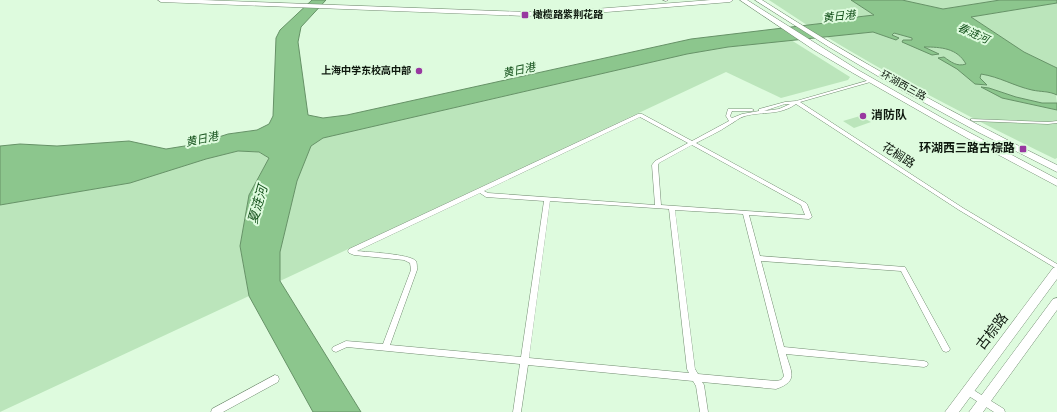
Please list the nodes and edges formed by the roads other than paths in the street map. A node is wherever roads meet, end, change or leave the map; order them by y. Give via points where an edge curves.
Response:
1 (161, 0) edge
2 (260, 0) edge
3 (666, 0) edge
4 (670, 0) edge
5 (730, 0) edge
6 (743, 0) edge
7 (758, 0) edge
8 (306, 4) junction
9 (322, 5) junction
10 (872, 81) junction
11 (796, 102) junction
12 (731, 120) junction
13 (973, 120) dead end
14 (1057, 122) edge
15 (692, 143) junction
16 (1057, 169) edge
17 (1057, 182) edge
18 (481, 191) junction
19 (547, 199) junction
20 (658, 207) junction
21 (672, 208) junction
22 (745, 212) junction
23 (757, 258) junction
24 (1057, 267) edge
25 (1057, 271) edge
26 (1057, 302) edge
27 (385, 348) junction
28 (336, 349) dead end
29 (781, 350) junction
30 (946, 350) dead end
31 (524, 361) junction
32 (924, 364) dead end
33 (696, 377) junction
34 (275, 379) dead end
35 (967, 390) junction
36 (984, 401) junction
37 (216, 412) edge
38 (517, 412) edge
39 (704, 412) edge
40 (951, 412) edge
41 (975, 412) edge
42 (1001, 412) edge

1 - 8 main road
2 - 8 main road
3 - 4 main road
3 - 9 main road via 532,10
5 - 9 main road via 525,14
6 - 10 main road, 环湖西三路
7 - 16 main road, 环湖西三路 via 817,38 933,104
8 - 9 main road
10 - 11 street
10 - 17 main road, 环湖西三路
11 - 12 street via 790,107 769,112 743,113
11 - 12 street via 763,110 735,109 728,113
11 - 24 street, 花榈路 via 954,205
12 - 15 street
13 - 14 street
15 - 18 street via 640,115
15 - 20 street via 655,165
15 - 22 street via 804,204 809,217
18 - 19 street via 486,194
18 - 27 street via 351,251 354,254 405,258 413,262 414,270
19 - 20 street
19 - 31 street
20 - 21 street
21 - 22 street
21 - 33 street via 691,369
22 - 23 street
23 - 29 street
23 - 30 street via 903,269
25 - 35 main road, 古棕路
26 - 36 main road
27 - 28 street via 346,344
27 - 31 street
29 - 32 street
29 - 33 street via 788,376 783,383
31 - 33 street
31 - 38 street
33 - 39 street via 700,385
34 - 37 street
35 - 36 street
35 - 40 main road, 古棕路
36 - 41 main road
36 - 42 street

